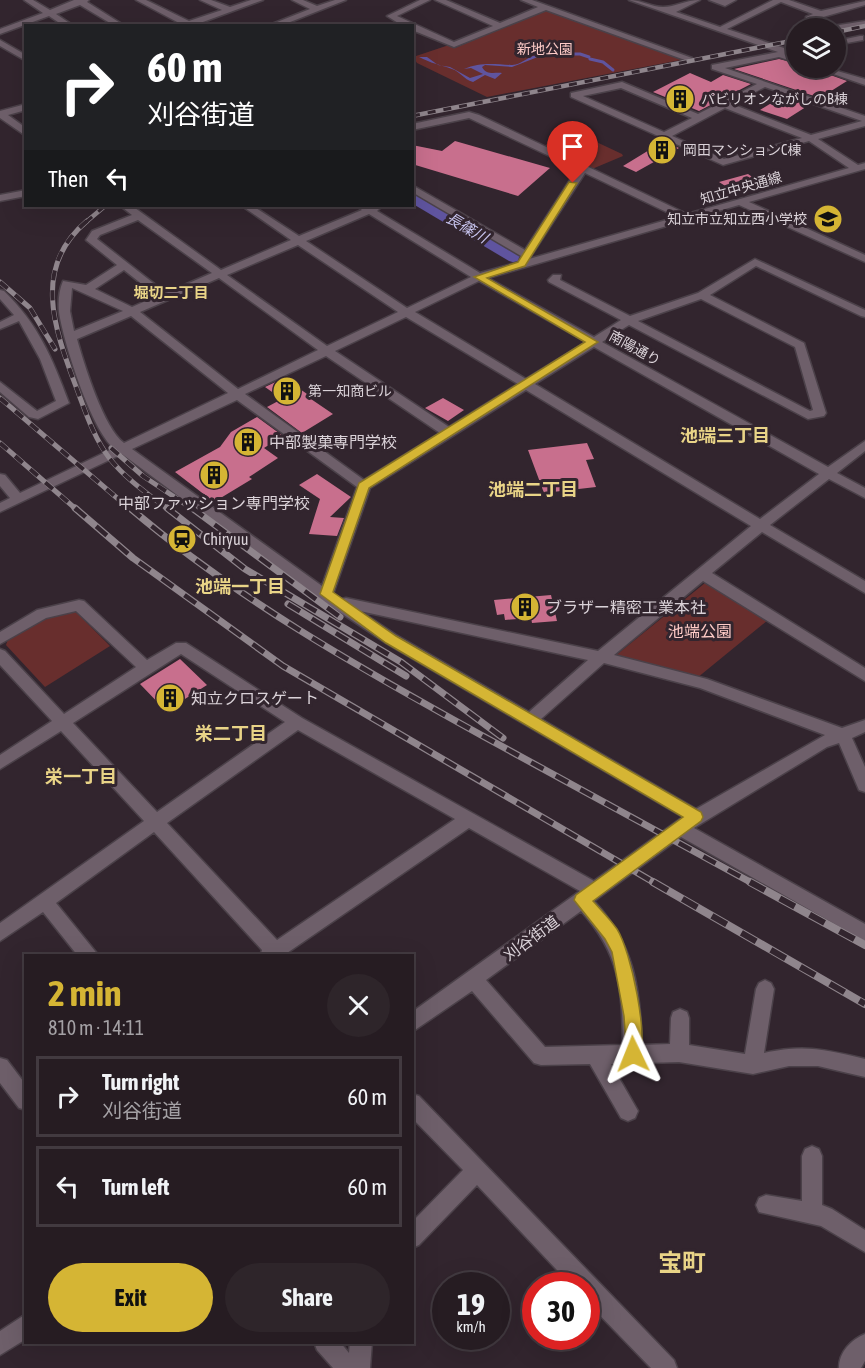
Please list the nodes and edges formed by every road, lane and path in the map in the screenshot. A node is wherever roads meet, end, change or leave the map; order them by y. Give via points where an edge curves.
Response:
1 (28, 0) edge
2 (81, 0) edge
3 (140, 0) edge
4 (204, 0) edge
5 (259, 0) edge
6 (296, 0) edge
7 (342, 0) edge
8 (426, 0) edge
9 (439, 0) edge
10 (525, 0) edge
11 (619, 0) edge
12 (633, 0) edge
13 (643, 0) edge
14 (696, 0) edge
15 (713, 0) edge
16 (732, 0) edge
17 (778, 0) edge
18 (865, 3) edge
19 (546, 8) junction
20 (317, 9) junction
21 (229, 10) junction
22 (49, 13) junction
23 (820, 14) junction
24 (814, 18) edge
25 (682, 19) junction
26 (865, 23) edge
27 (67, 24) edge
28 (118, 24) edge
29 (184, 24) edge
30 (189, 24) edge
31 (276, 24) edge
32 (407, 24) edge
33 (500, 26) junction
34 (846, 26) edge
35 (414, 27) edge
36 (721, 29) junction
37 (0, 32) edge
38 (863, 38) edge
39 (846, 41) edge
40 (0, 42) edge
41 (760, 47) dead end
42 (786, 49) edge
43 (786, 56) edge
44 (24, 57) edge
45 (688, 58) dead end
46 (846, 70) edge
47 (846, 74) edge
48 (864, 79) edge
49 (764, 84) junction
50 (725, 105) junction
51 (24, 108) edge
52 (0, 115) edge
53 (699, 118) junction
54 (865, 121) edge
55 (414, 127) edge
56 (24, 132) edge
57 (664, 136) junction
58 (811, 138) junction
59 (861, 167) edge
60 (583, 168) junction
61 (414, 190) edge
62 (24, 193) edge
63 (0, 198) edge
64 (740, 202) junction
65 (249, 207) edge
66 (371, 207) edge
67 (136, 211) edge
68 (687, 218) junction
69 (301, 241) junction
70 (524, 259) junction
71 (865, 259) edge
72 (124, 266) junction
73 (220, 275) junction
74 (479, 277) junction
75 (557, 277) dead end
76 (87, 289) junction
77 (0, 293) edge
78 (702, 295) junction
79 (166, 298) junction
80 (133, 312) junction
81 (406, 312) junction
82 (865, 314) edge
83 (22, 315) junction
84 (629, 320) junction
85 (0, 326) edge
86 (71, 337) junction
87 (593, 342) junction
88 (325, 350) junction
89 (526, 385) junction
90 (0, 386) edge
91 (236, 393) junction
92 (449, 433) junction
93 (865, 445) edge
94 (122, 448) junction
95 (828, 473) junction
96 (0, 478) edge
97 (363, 486) junction
98 (865, 494) edge
99 (17, 498) junction
100 (0, 508) edge
101 (760, 526) junction
102 (704, 574) junction
103 (865, 588) edge
104 (331, 597) junction
105 (0, 639) edge
106 (0, 655) edge
107 (601, 657) junction
108 (146, 669) junction
109 (865, 675) edge
110 (530, 720) junction
111 (62, 722) junction
112 (297, 722) junction
113 (865, 726) edge
114 (843, 735) junction
115 (0, 763) edge
116 (864, 781) edge
117 (696, 817) junction
118 (467, 820) junction
119 (156, 823) junction
120 (680, 828) junction
121 (588, 895) junction
122 (44, 902) junction
123 (0, 933) edge
124 (865, 933) edge
125 (88, 954) edge
126 (275, 954) edge
127 (474, 980) junction
128 (765, 989) dead end
129 (680, 1018) dead end
130 (414, 1022) edge
131 (680, 1053) junction
132 (633, 1054) junction
133 (596, 1055) junction
134 (753, 1065) junction
135 (0, 1066) edge
136 (865, 1068) edge
137 (24, 1098) edge
138 (414, 1105) edge
139 (628, 1112) dead end
140 (812, 1156) dead end
141 (476, 1171) junction
142 (766, 1204) dead end
143 (812, 1213) junction
144 (414, 1236) edge
145 (865, 1242) edge
146 (24, 1326) edge
147 (0, 1344) edge
148 (327, 1344) edge
149 (361, 1344) edge
150 (865, 1345) edge
151 (348, 1368) edge
152 (359, 1368) edge
153 (666, 1368) edge
154 (850, 1368) edge

1 - 22 street
2 - 22 street
2 - 28 street
3 - 29 street
4 - 21 street
5 - 21 street
6 - 20 street
7 - 20 street
8 - 32 street via 391,16
9 - 33 street
10 - 19 street
11 - 25 street
12 - 25 street
13 - 14 street via 674,10
15 - 16 street via 725,4
17 - 23 street
17 - 36 street
18 - 23 street
19 - 33 street
19 - 45 street
20 - 31 street
21 - 30 street
22 - 27 street
22 - 37 street
23 - 24 street
25 - 36 street
25 - 41 street
26 - 34 street
33 - 35 street via 454,45
36 - 42 street
38 - 39 street
40 - 44 street
43 - 49 street via 779,54 715,67
46 - 48 street
47 - 48 street
49 - 50 street
49 - 54 street
50 - 53 street
50 - 58 street
51 - 52 street
52 - 56 street
53 - 57 street
53 - 57 street via 622,85 574,94
54 - 58 street
55 - 60 street via 469,115
57 - 58 street via 723,162
58 - 59 street
59 - 64 street, 知立中央通線
60 - 68 street
60 - 70 street
61 - 70 street
62 - 63 street
64 - 68 street, 知立中央通線
64 - 71 street
65 - 69 street
66 - 69 street
66 - 74 street, 南陽通り
67 - 72 street via 90,240
67 - 73 street
68 - 70 street, 知立中央通線
69 - 73 street
69 - 81 street
70 - 74 street, 知立中央通線
72 - 76 street
72 - 79 street
73 - 79 street
73 - 88 street
74 - 81 street, 知立中央通線
74 - 87 street, 南陽通り
75 - 84 street via 553,280
76 - 80 street
76 - 86 street via 67,283 64,314
77 - 83 street
78 - 82 street via 754,262
78 - 84 street
78 - 84 street via 800,345 820,413 808,415
79 - 80 street
80 - 86 street
80 - 91 street
81 - 88 street, 知立中央通線
81 - 89 street
83 - 85 street
83 - 90 street via 44,354 63,404 33,414
84 - 87 street
86 - 94 street via 106,431
87 - 89 street
87 - 95 street, 南陽通り
88 - 91 street, 知立中央通線
88 - 92 street
89 - 92 street
89 - 101 street
91 - 94 street, 知立中央通線
91 - 97 street
92 - 97 street
93 - 95 street
94 - 99 street, 知立中央通線
94 - 104 street
95 - 98 street, 南陽通り
95 - 101 street
96 - 99 street
97 - 104 street
99 - 100 street, 知立中央通線
101 - 102 street
101 - 103 street
102 - 107 street
102 - 109 street
104 - 107 street
104 - 110 street via 391,639
105 - 108 street via 42,614 79,605
106 - 111 street
107 - 110 street
107 - 114 street via 702,683
108 - 111 street
108 - 112 street via 181,647
110 - 117 street
111 - 115 street
111 - 119 street
112 - 118 street
112 - 119 street
113 - 114 street, 刈谷街道
114 - 116 street
114 - 117 street, 刈谷街道 via 821,743
117 - 120 street, 刈谷街道
118 - 121 street
118 - 126 street
119 - 122 street
119 - 126 street
120 - 121 street, 刈谷街道
120 - 124 street
121 - 127 street, 刈谷街道
121 - 132 street via 620,951 632,1016
122 - 123 street
122 - 125 street
127 - 130 street, 刈谷街道
127 - 133 street via 541,1056
128 - 134 street
129 - 131 street
131 - 132 street
131 - 134 street
132 - 133 street
133 - 139 street
134 - 136 street via 789,1057 818,1057
135 - 137 street
138 - 141 street
140 - 143 street
141 - 144 street
141 - 153 street
142 - 143 street
143 - 145 street via 825,1216
146 - 147 street
148 - 151 street
149 - 152 street
150 - 154 street via 850,1360

